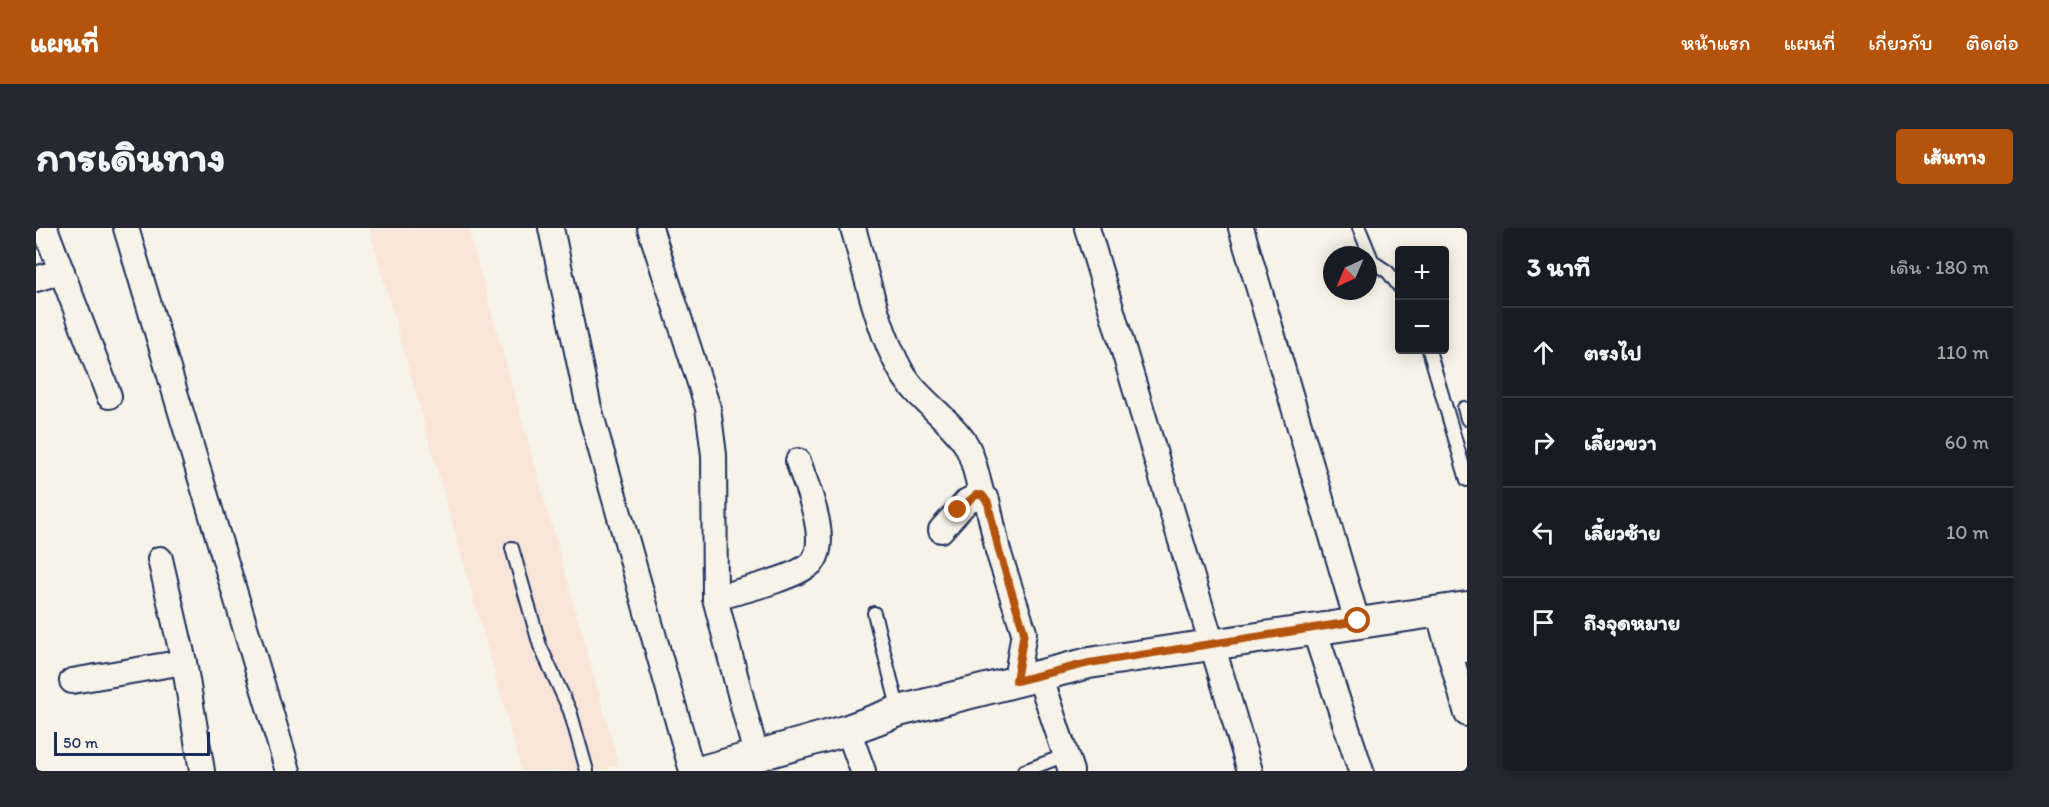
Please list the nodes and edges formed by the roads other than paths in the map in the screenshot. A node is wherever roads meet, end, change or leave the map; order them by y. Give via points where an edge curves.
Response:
1 (45, 228) edge
2 (126, 228) edge
3 (551, 228) edge
4 (650, 228) edge
5 (853, 228) edge
6 (1088, 228) edge
7 (1241, 228) edge
8 (1359, 228) edge
9 (62, 271) junction
10 (36, 279) edge
11 (1395, 281) edge
12 (1430, 354) edge
13 (110, 396) dead end
14 (798, 461) dead end
15 (1467, 480) edge
16 (982, 495) junction
17 (941, 530) dead end
18 (512, 548) dead end
19 (160, 559) dead end
20 (715, 598) junction
21 (1453, 609) edge
22 (874, 613) dead end
23 (1358, 621) junction
24 (1314, 628) junction
25 (1210, 643) junction
26 (1467, 650) edge
27 (184, 662) junction
28 (1028, 678) junction
29 (72, 681) dead end
30 (899, 711) junction
31 (1467, 714) edge
32 (848, 730) junction
33 (756, 755) junction
34 (1068, 763) edge
35 (202, 771) edge
36 (288, 771) edge
37 (587, 771) edge
38 (692, 771) edge
39 (702, 771) edge
40 (863, 771) edge
41 (1024, 771) edge
42 (1250, 771) edge
43 (1361, 771) edge

1 - 9 street
2 - 36 street
3 - 38 street via 589,408
4 - 20 street via 708,408 714,454
5 - 16 street via 884,333 902,372 967,446
6 - 25 street
7 - 23 street
8 - 11 lane via 1373,262
9 - 10 street
9 - 13 street
12 - 15 lane
14 - 20 street via 817,519 818,547 813,562 766,584
16 - 17 street via 967,501
16 - 28 street via 988,503 1024,632
18 - 37 lane via 540,646 570,711
19 - 27 street
20 - 33 street
21 - 23 street
21 - 26 street
21 - 31 street
22 - 30 lane
23 - 24 street
24 - 25 street
24 - 43 street
25 - 28 street via 1089,663
25 - 42 street
27 - 29 street
27 - 35 street
28 - 30 street
28 - 34 street
30 - 32 street
32 - 33 street
32 - 40 street
33 - 39 street
34 - 41 lane

